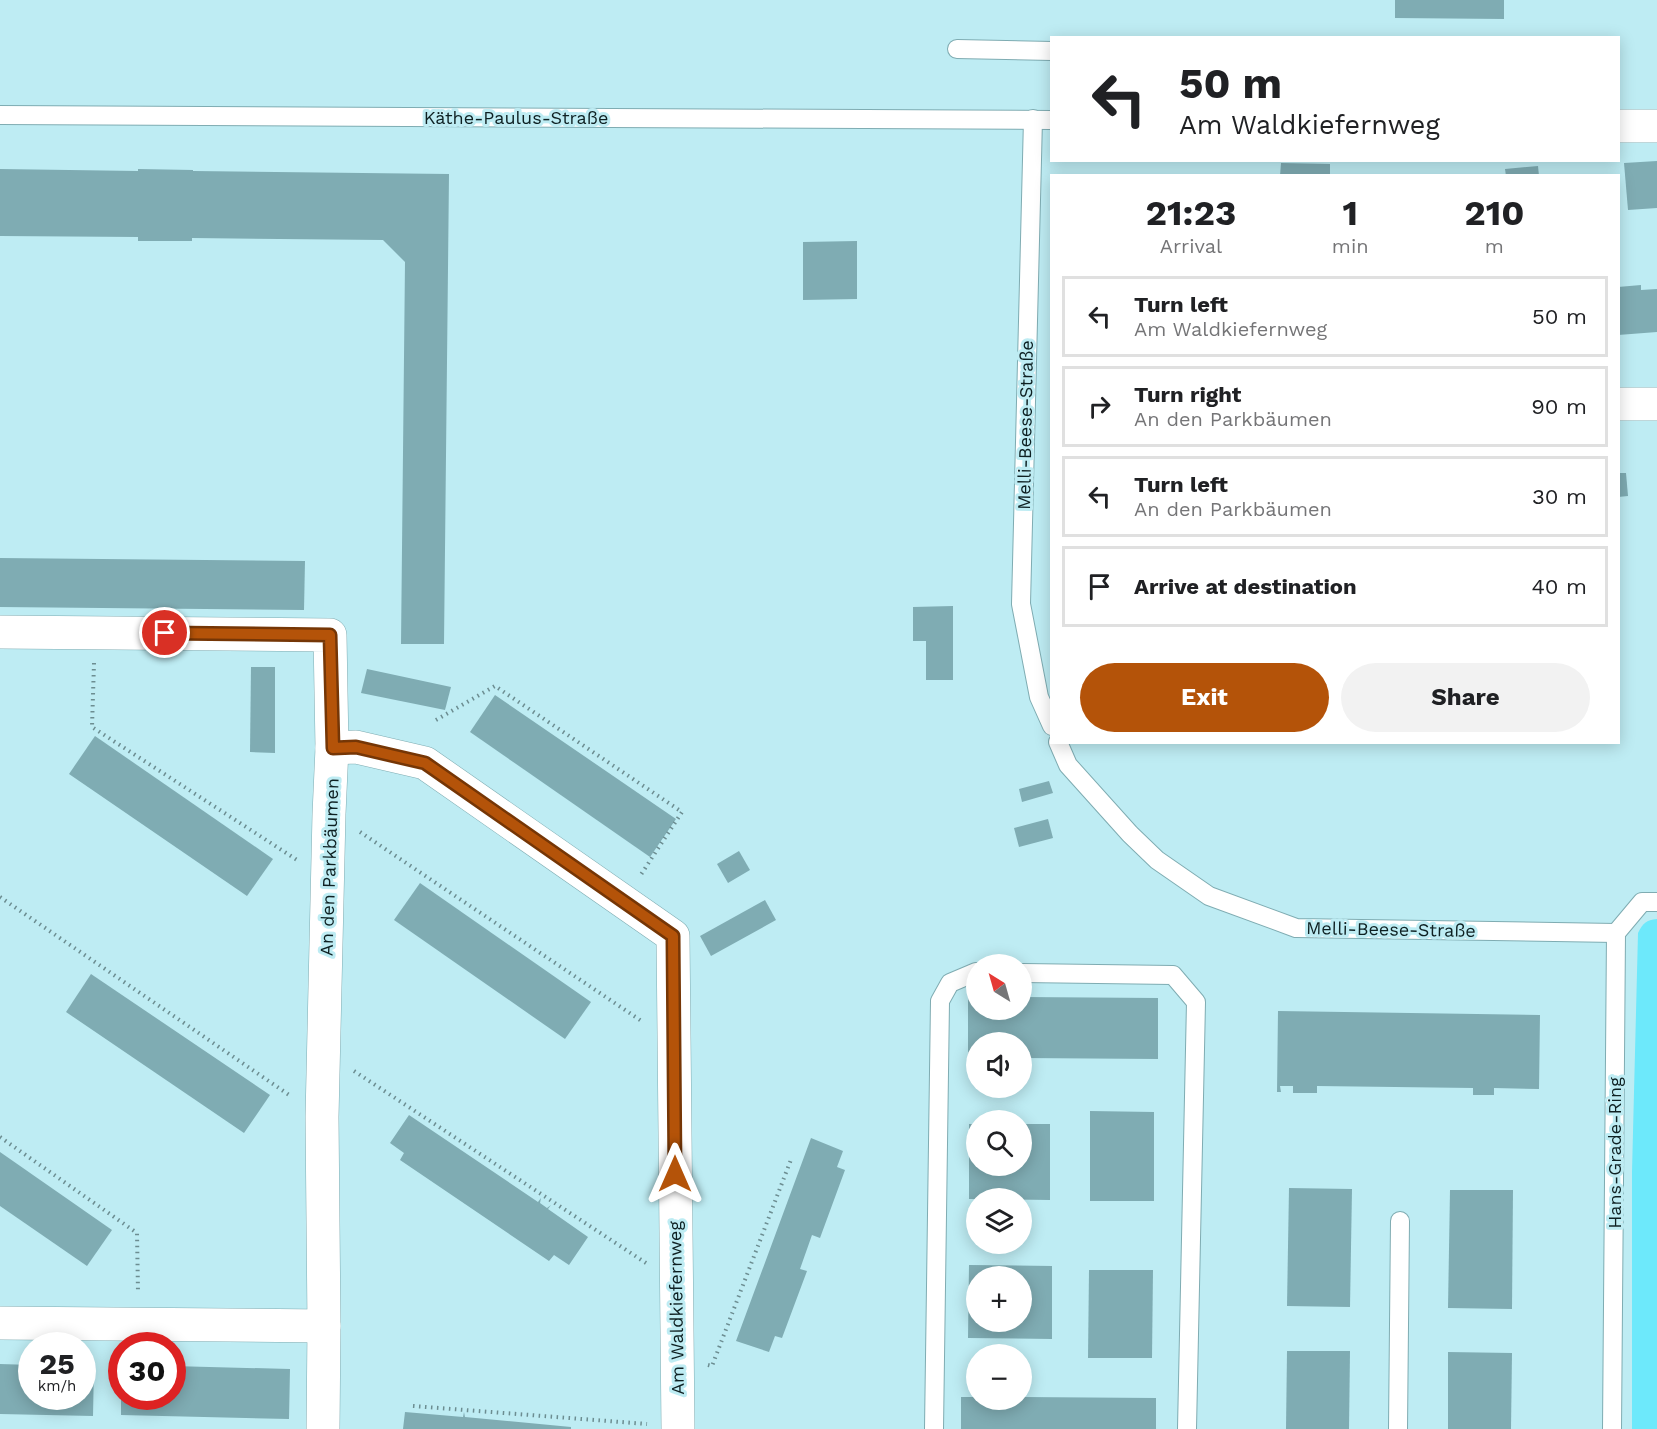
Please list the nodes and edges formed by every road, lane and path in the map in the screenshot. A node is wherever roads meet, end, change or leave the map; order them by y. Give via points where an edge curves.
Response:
1 (957, 49) dead end
2 (1050, 51) edge
3 (0, 114) edge
4 (1033, 119) junction
5 (1050, 120) edge
6 (1620, 126) edge
7 (1657, 126) edge
8 (1620, 404) edge
9 (1657, 404) edge
10 (0, 632) edge
11 (95, 633) junction
12 (436, 720) dead end
13 (1050, 721) edge
14 (1059, 744) edge
15 (333, 748) junction
16 (329, 814) junction
17 (328, 880) junction
18 (0, 897) edge
19 (622, 901) junction
20 (1657, 902) edge
21 (1616, 933) junction
22 (1032, 973) edge
23 (966, 976) edge
24 (674, 1042) junction
25 (324, 1051) junction
26 (322, 1118) junction
27 (0, 1137) edge
28 (792, 1157) dead end
29 (1400, 1221) dead end
30 (676, 1284) junction
31 (0, 1323) edge
32 (137, 1323) junction
33 (324, 1326) junction
34 (677, 1364) junction
35 (413, 1406) dead end
36 (678, 1428) edge
37 (323, 1429) edge
38 (934, 1429) edge
39 (1187, 1429) edge
40 (1398, 1429) edge
41 (1612, 1429) edge

1 - 2 lane
3 - 4 lane, Käthe-Paulus-Straße
4 - 5 lane, Käthe-Paulus-Straße
4 - 13 lane, Melli-Beese-Straße via 1021,604 1039,696
6 - 7 street
8 - 9 street
10 - 11 street, An den Parkbäumen
11 - 15 street, An den Parkbäumen via 330,635
11 - 17 path via 92,727
12 - 19 path via 495,686 682,812
14 - 21 lane, Melli-Beese-Straße via 1068,765 1158,860 1209,896 1296,928
15 - 16 street, An den Parkbäumen
15 - 19 street, Am Waldkiefernweg via 356,747 425,763
16 - 17 street, An den Parkbäumen
16 - 24 path
17 - 25 street, An den Parkbäumen
18 - 26 path
19 - 24 street, Am Waldkiefernweg via 673,936
20 - 21 lane via 1642,902
21 - 41 lane, Hans-Grade-Ring
22 - 39 lane via 1173,975 1196,1002
23 - 38 lane via 950,983 940,1001
24 - 30 street, Am Waldkiefernweg
25 - 26 street, An den Parkbäumen
25 - 30 path
26 - 33 street, An den Parkbäumen
27 - 32 path via 137,1233
28 - 34 path via 712,1366
29 - 40 lane
30 - 34 street, Am Waldkiefernweg
31 - 32 street
32 - 33 street
33 - 37 street, An den Parkbäumen
34 - 36 street, Am Waldkiefernweg
35 - 36 path

